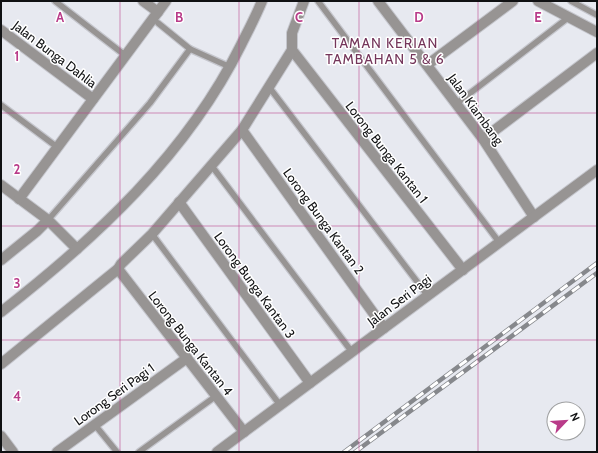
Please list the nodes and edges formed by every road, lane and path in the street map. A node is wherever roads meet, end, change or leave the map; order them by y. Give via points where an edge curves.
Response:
1 (55, 1) edge
2 (143, 1) edge
3 (166, 1) edge
4 (262, 1) edge
5 (304, 1) edge
6 (318, 1) edge
7 (378, 1) edge
8 (513, 1) edge
9 (538, 1) edge
10 (571, 1) edge
11 (158, 12) junction
12 (597, 15) edge
13 (570, 17) junction
14 (158, 23) dead end
15 (1, 30) edge
16 (597, 32) edge
17 (190, 49) junction
18 (292, 50) junction
19 (597, 53) edge
20 (126, 56) junction
21 (427, 65) junction
22 (230, 67) junction
23 (269, 87) junction
24 (93, 99) junction
25 (456, 104) junction
26 (1, 106) edge
27 (242, 130) junction
28 (483, 139) junction
29 (57, 148) junction
30 (211, 166) junction
31 (597, 170) edge
32 (1, 185) edge
33 (19, 199) junction
34 (180, 202) junction
35 (534, 217) junction
36 (48, 220) junction
37 (152, 234) junction
38 (499, 242) junction
39 (77, 250) junction
40 (1, 260) edge
41 (118, 269) junction
42 (462, 270) junction
43 (428, 296) junction
44 (1, 312) edge
45 (384, 328) junction
46 (352, 352) junction
47 (187, 358) junction
48 (1, 364) edge
49 (310, 383) junction
50 (216, 396) junction
51 (280, 405) junction
52 (95, 425) junction
53 (244, 432) junction
54 (1, 436) edge
55 (13, 452) edge
56 (57, 452) edge
57 (117, 452) edge
58 (139, 452) edge
59 (217, 452) edge

1 - 20 lane
2 - 11 street
3 - 11 street
4 - 22 street
5 - 18 street via 292,32
6 - 38 lane
7 - 21 street, Jalan Kiambang
8 - 21 street
9 - 13 street
10 - 12 lane
11 - 20 street
13 - 16 street
13 - 25 lane
14 - 17 lane
15 - 24 street, Jalan Bunga Dahlia
17 - 22 lane
17 - 36 lane via 150,103
18 - 23 street
18 - 42 street, Lorong Bunga Kantan 1
19 - 28 street
20 - 24 street
21 - 25 street, Jalan Kiambang
22 - 39 street via 201,113 169,156 121,208
23 - 27 street
23 - 43 lane
24 - 29 street
25 - 28 street, Jalan Kiambang
26 - 29 lane
27 - 30 street
27 - 45 street, Lorong Bunga Kantan 2
28 - 35 street, Jalan Kiambang
29 - 33 street
30 - 34 street
30 - 46 lane
31 - 35 street, Jalan Seri Pagi
32 - 33 street
33 - 36 street
34 - 37 street
34 - 49 street, Lorong Bunga Kantan 3
35 - 38 street, Jalan Seri Pagi
36 - 39 street
36 - 40 street
37 - 41 street
37 - 51 lane
38 - 42 street, Jalan Seri Pagi
39 - 44 street
41 - 47 street, Lorong Bunga Kantan 4
41 - 48 street
42 - 43 street, Jalan Seri Pagi
43 - 45 street, Jalan Seri Pagi
45 - 46 street, Jalan Seri Pagi
46 - 49 street, Jalan Seri Pagi
47 - 50 street, Lorong Bunga Kantan 4
47 - 52 street, Lorong Seri Pagi 1
49 - 51 street, Jalan Seri Pagi
50 - 53 street, Lorong Bunga Kantan 4
50 - 58 lane
51 - 53 street, Jalan Seri Pagi
52 - 56 street, Lorong Seri Pagi 1
52 - 57 lane
53 - 59 street, Jalan Seri Pagi
54 - 55 street

